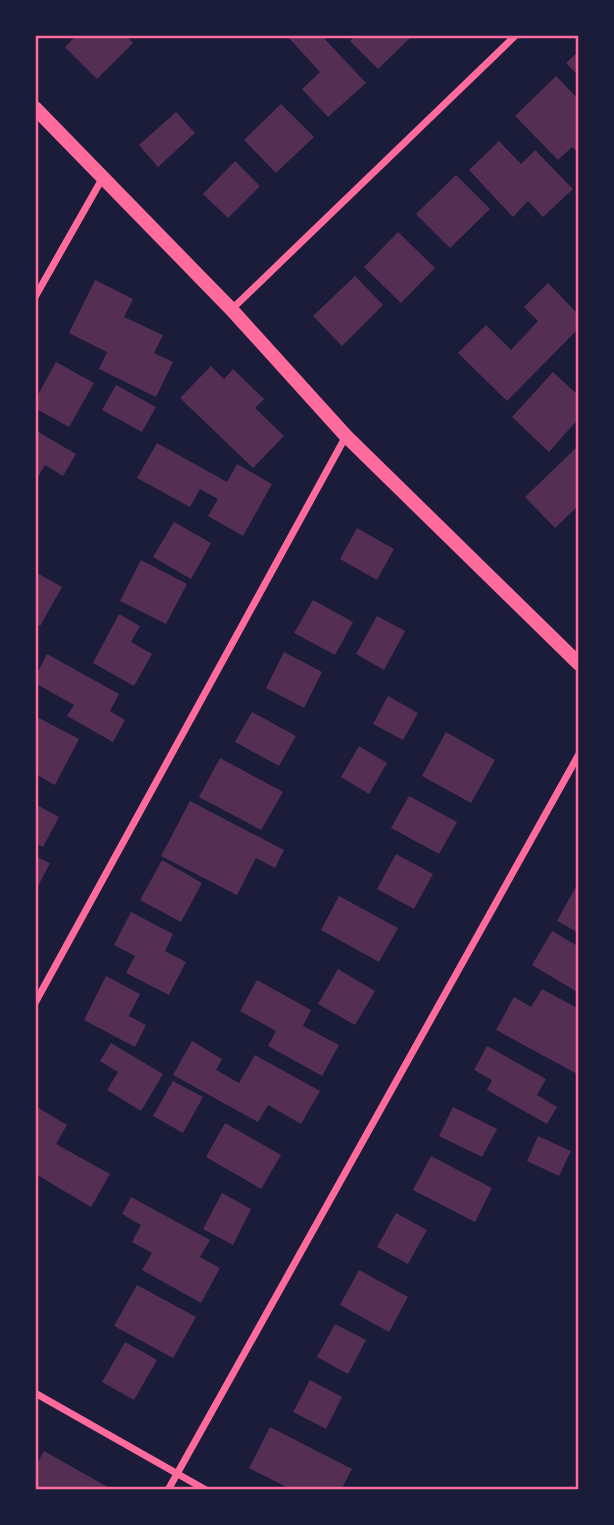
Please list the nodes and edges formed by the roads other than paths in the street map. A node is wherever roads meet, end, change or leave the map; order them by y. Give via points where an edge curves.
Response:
1 (516, 35) edge
2 (35, 108) edge
3 (102, 179) junction
4 (35, 297) edge
5 (231, 309) junction
6 (346, 436) junction
7 (579, 664) edge
8 (579, 754) edge
9 (35, 1003) edge
10 (35, 1393) edge
11 (177, 1474) junction
12 (168, 1490) edge
13 (206, 1490) edge

1 - 5 street
2 - 3 main road
3 - 4 street
3 - 5 main road
5 - 6 main road
6 - 7 main road
6 - 9 street
8 - 11 street
10 - 11 street
11 - 12 street
11 - 13 street

